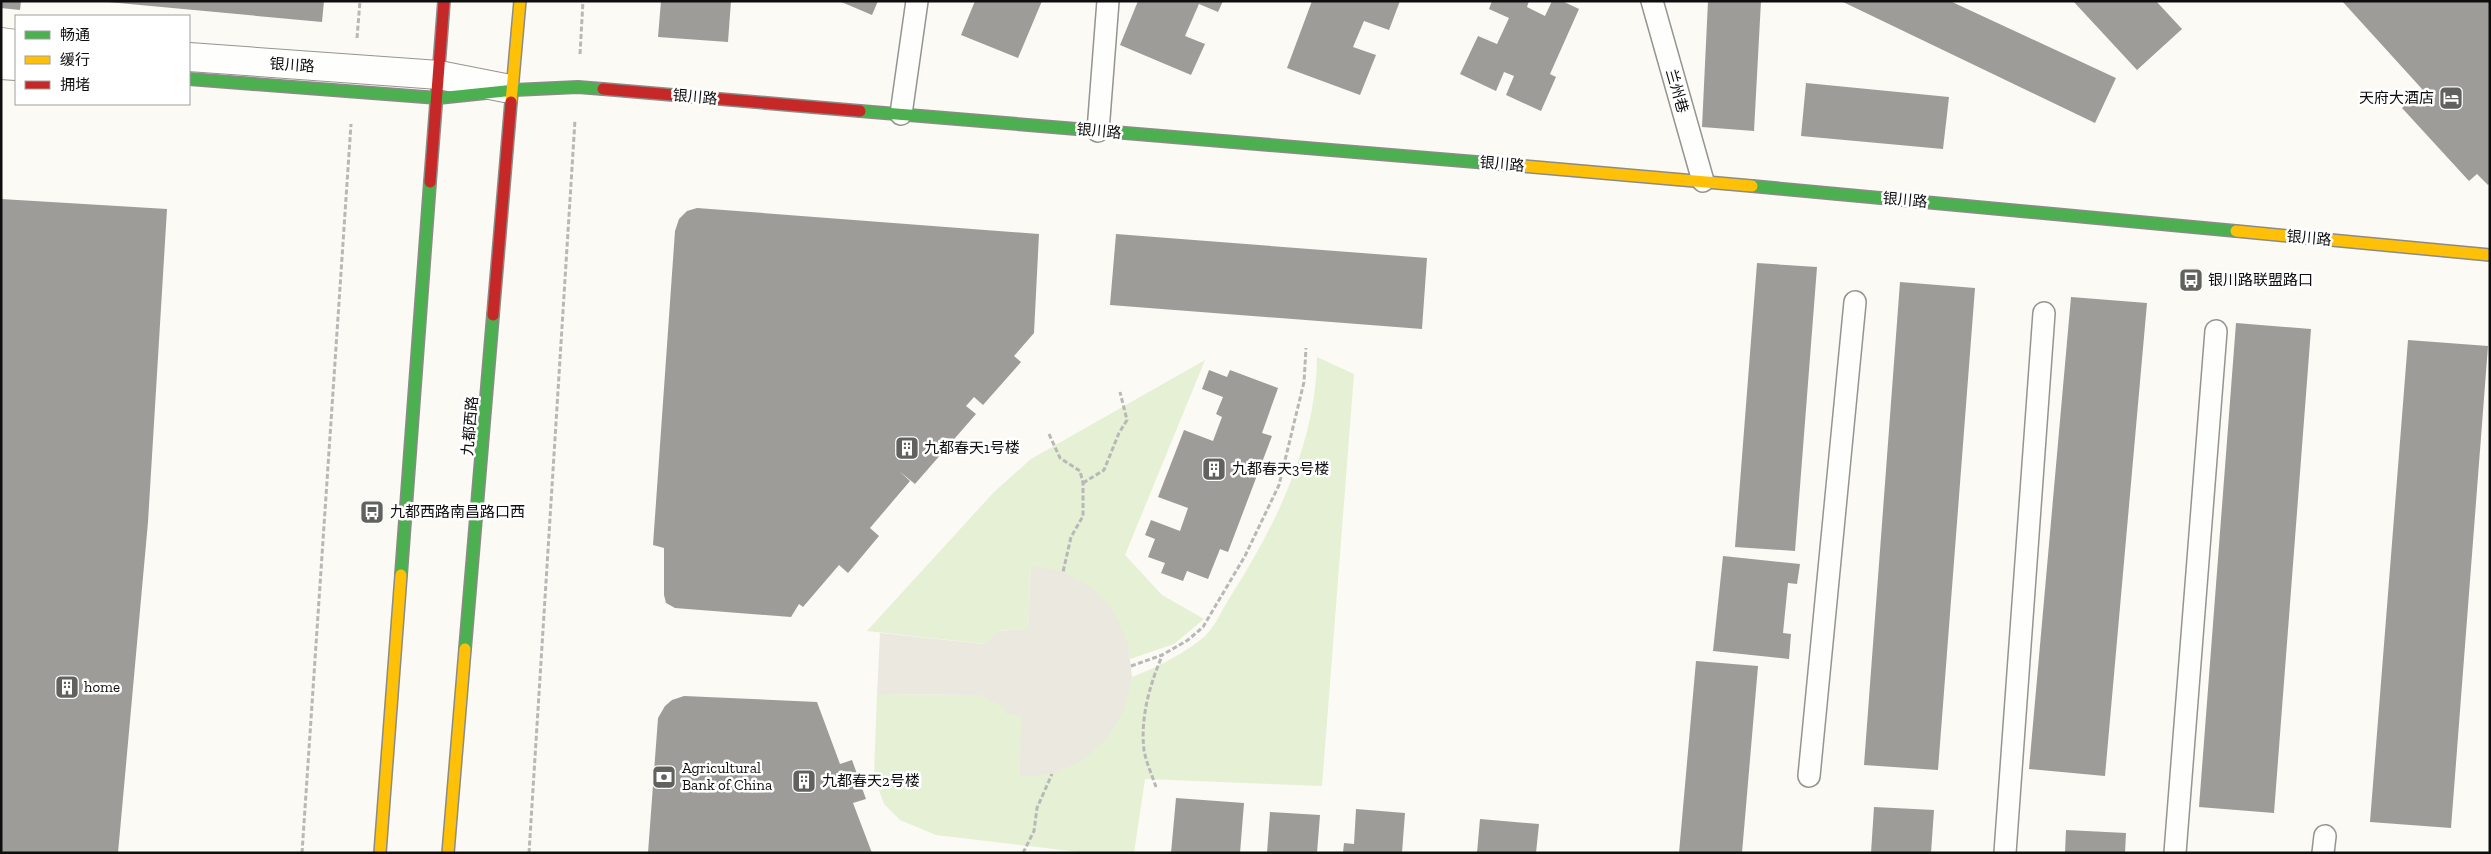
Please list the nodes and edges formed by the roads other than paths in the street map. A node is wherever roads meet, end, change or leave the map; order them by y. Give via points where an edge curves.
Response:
1 (444, 1) edge
2 (520, 1) edge
3 (917, 1) edge
4 (1108, 1) edge
5 (1652, 1) edge
6 (1, 42) edge
7 (15, 44) edge
8 (190, 57) edge
9 (1, 65) edge
10 (15, 66) edge
11 (190, 80) edge
12 (354, 81) junction
13 (438, 87) junction
14 (514, 90) junction
15 (901, 114) junction
16 (1098, 131) junction
17 (1703, 181) junction
18 (2490, 255) edge
19 (1855, 302) dead end
20 (2044, 313) dead end
21 (2216, 330) dead end
22 (1809, 776) dead end
23 (380, 853) edge
24 (448, 853) edge
25 (2005, 853) edge
26 (2175, 853) edge

1 - 13 street
2 - 14 street, 九都西路
3 - 15 lane
4 - 16 lane
5 - 17 lane, 兰州巷
6 - 7 street
8 - 12 street, 银川路
9 - 10 street
11 - 12 street, 银川路
12 - 13 street, 银川路
13 - 14 street, 银川路
13 - 23 street
14 - 15 street, 银川路 via 578,87
14 - 24 street, 九都西路
15 - 16 street, 银川路
16 - 17 street, 银川路
17 - 18 street, 银川路
19 - 22 lane
20 - 25 lane
21 - 26 lane

